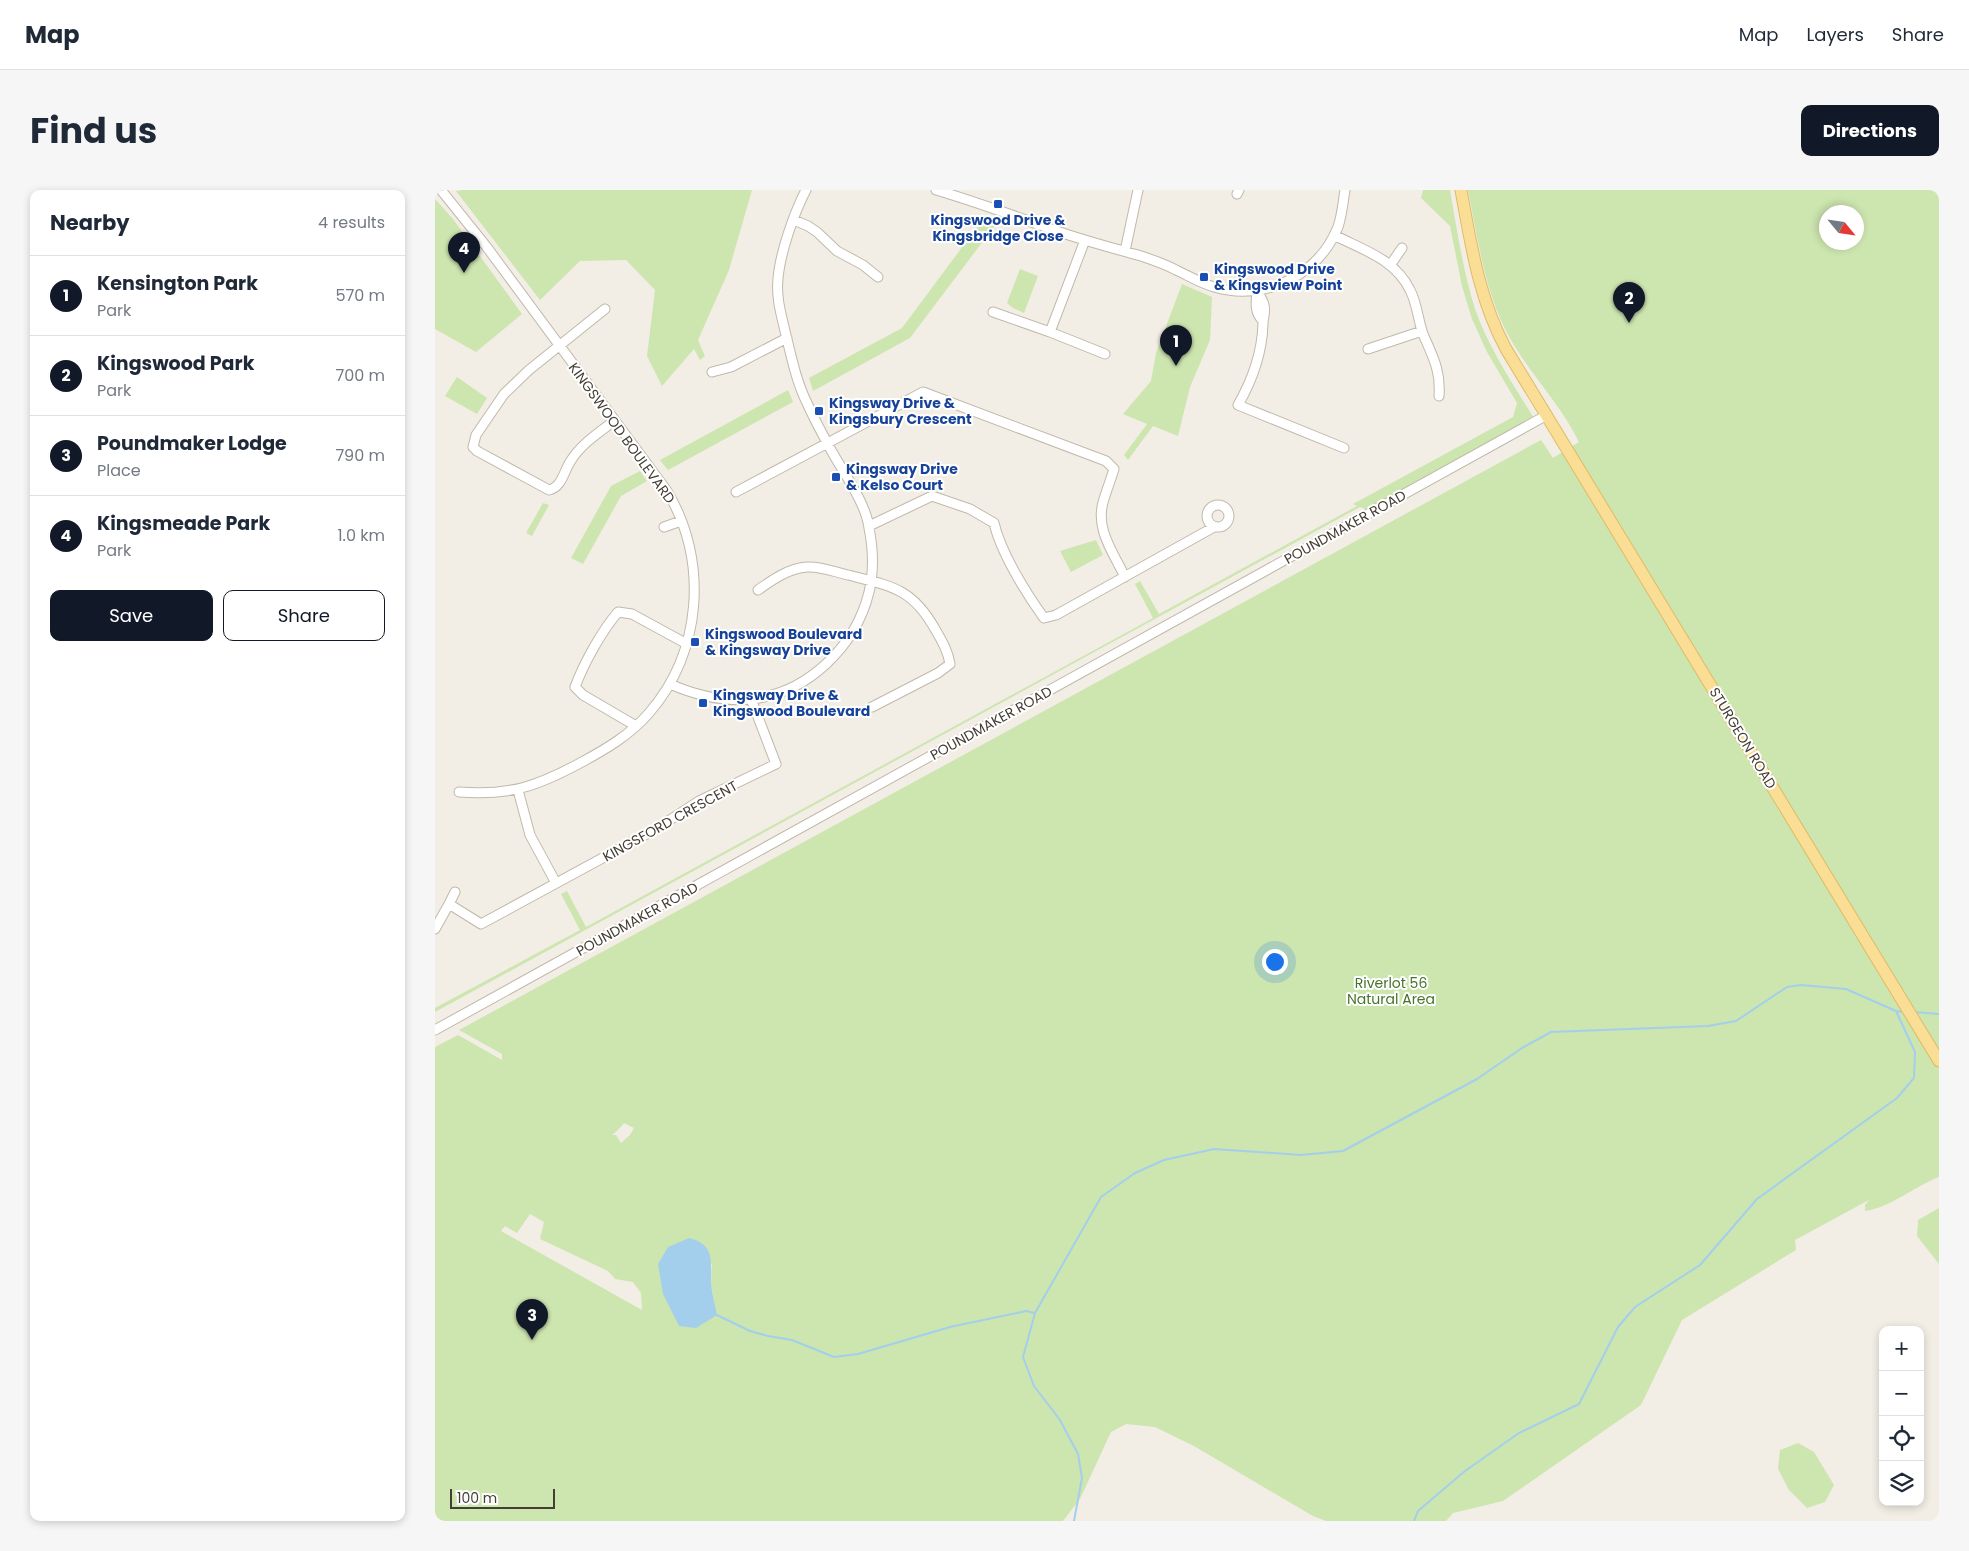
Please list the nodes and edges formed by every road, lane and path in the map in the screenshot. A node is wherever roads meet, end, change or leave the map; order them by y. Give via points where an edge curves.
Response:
1 (441, 190) edge
2 (807, 190) edge
3 (936, 190) edge
4 (1138, 190) edge
5 (1345, 190) edge
6 (1461, 190) edge
7 (951, 192) edge
8 (794, 220) junction
9 (1334, 235) junction
10 (1085, 240) junction
11 (1402, 248) dead end
12 (1125, 251) junction
13 (1391, 264) junction
14 (877, 277) dead end
15 (1257, 291) junction
16 (605, 309) dead end
17 (993, 312) dead end
18 (1422, 331) junction
19 (1050, 332) junction
20 (787, 338) junction
21 (559, 347) junction
22 (1368, 349) dead end
23 (1105, 354) dead end
24 (712, 372) dead end
25 (1439, 396) dead end
26 (1547, 415) junction
27 (614, 421) junction
28 (828, 444) junction
29 (1344, 448) dead end
30 (736, 492) dead end
31 (681, 521) junction
32 (869, 526) junction
33 (1214, 527) dead end
34 (664, 528) dead end
35 (1125, 577) junction
36 (871, 581) junction
37 (758, 590) dead end
38 (687, 644) junction
39 (670, 684) junction
40 (751, 700) junction
41 (872, 707) dead end
42 (636, 726) junction
43 (518, 790) junction
44 (459, 792) dead end
45 (556, 883) junction
46 (455, 892) dead end
47 (449, 904) junction
48 (435, 929) edge
49 (435, 1030) edge
50 (1939, 1061) edge

1 - 21 street, KINGSWOOD BOULEVARD
2 - 8 street
3 - 7 street
4 - 12 street
5 - 9 street via 1341,218
6 - 26 main road, STURGEON ROAD via 1476,270 1488,310 1506,349
7 - 10 street
8 - 14 street via 817,232 837,251
8 - 20 street via 777,280 778,303
9 - 13 street
9 - 15 street via 1305,270 1283,284
10 - 12 street
10 - 19 street
11 - 13 street
12 - 15 street via 1166,265 1215,288
13 - 18 street via 1411,290
15 - 29 street via 1255,305 1263,321 1262,346 1253,375 1238,405
16 - 21 street
17 - 19 street
18 - 22 street
18 - 25 street via 1437,366
19 - 23 street
20 - 24 street via 731,367
20 - 28 street via 806,403
21 - 27 street, KINGSWOOD BOULEVARD
21 - 27 street via 504,394 476,436 473,447 551,489 559,484 570,461 582,447
26 - 49 street, POUNDMAKER ROAD
26 - 50 main road, STURGEON ROAD
27 - 31 street, KINGSWOOD BOULEVARD via 667,491
28 - 30 street
28 - 32 street via 859,500
28 - 35 street via 923,392 1106,461 1114,469 1103,500 1101,525
31 - 34 street, KINGSWOOD BOULEVARD
31 - 38 street, KINGSWOOD BOULEVARD via 689,541 696,590
32 - 35 street via 932,496 970,509 994,524 999,540 1044,618 1056,615
32 - 36 street
33 - 35 street
36 - 37 street via 807,567 793,570
36 - 40 street via 855,628 829,660 796,685
36 - 41 street via 903,592 921,606 949,653 950,664
38 - 39 street, KINGSWOOD BOULEVARD
38 - 42 street via 632,614 618,612 611,621 575,687
39 - 40 street via 714,698
39 - 42 street, KINGSWOOD BOULEVARD
40 - 45 street, KINGSFORD CRESCENT via 776,764 707,796 655,829
42 - 43 street, KINGSWOOD BOULEVARD via 603,751 565,772
43 - 44 street, KINGSWOOD BOULEVARD via 488,794
43 - 45 street via 530,835
45 - 47 street, KINGSFORD CRESCENT via 481,924
46 - 47 street
47 - 48 street

